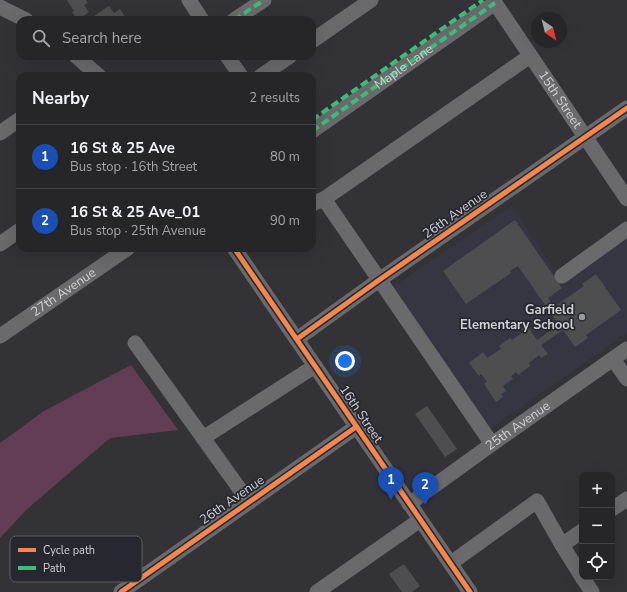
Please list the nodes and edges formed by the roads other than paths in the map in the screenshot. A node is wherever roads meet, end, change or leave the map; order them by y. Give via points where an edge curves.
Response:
1 (189, 0) edge
2 (264, 0) edge
3 (371, 0) edge
4 (490, 1) edge
5 (0, 7) edge
6 (18, 16) edge
7 (199, 16) edge
8 (240, 16) edge
9 (316, 38) edge
10 (530, 56) junction
11 (79, 60) edge
12 (230, 60) edge
13 (284, 60) edge
14 (89, 72) edge
15 (238, 72) edge
16 (267, 72) edge
17 (627, 108) edge
18 (316, 117) edge
19 (16, 122) edge
20 (316, 128) edge
21 (0, 133) edge
22 (585, 137) junction
23 (627, 198) edge
24 (318, 201) edge
25 (627, 229) edge
26 (16, 233) edge
27 (0, 244) edge
28 (122, 252) edge
29 (241, 252) edge
30 (562, 276) dead end
31 (379, 280) junction
32 (0, 336) edge
33 (297, 339) junction
34 (136, 343) dead end
35 (627, 349) edge
36 (613, 359) junction
37 (315, 366) junction
38 (627, 379) edge
39 (356, 428) junction
40 (203, 438) junction
41 (492, 444) junction
42 (627, 499) edge
43 (248, 502) junction
44 (409, 504) junction
45 (615, 508) edge
46 (420, 520) junction
47 (579, 533) edge
48 (562, 545) junction
49 (451, 563) junction
50 (579, 572) edge
51 (142, 577) edge
52 (584, 580) edge
53 (135, 582) edge
54 (590, 591) edge
55 (121, 592) edge
56 (317, 592) edge
57 (470, 592) edge

1 - 7 street
2 - 8 street
3 - 9 street
4 - 10 street, 15th Street
4 - 18 street, Maple Lane
4 - 20 street, Maple Lane
5 - 6 street
10 - 22 street, 15th Street
10 - 24 street
11 - 14 street
12 - 15 street
13 - 16 street
17 - 22 street, 26th Avenue
19 - 21 street
22 - 23 street, 15th Street
22 - 31 street, 26th Avenue
24 - 31 street
25 - 30 street
26 - 27 street
28 - 32 street, 27th Avenue
29 - 33 street, 16th Street
31 - 33 street, 26th Avenue
31 - 41 street
33 - 37 street, 16th Street
34 - 40 street
35 - 36 street, 25th Avenue
36 - 38 street
36 - 41 street, 25th Avenue
37 - 39 street, 16th Street
37 - 40 street
39 - 43 street, 26th Avenue
39 - 44 street, 16th Street
40 - 43 street
41 - 44 street, 25th Avenue
42 - 45 street
43 - 51 street, 26th Avenue
44 - 46 street, 16th Street
46 - 49 street, 16th Street
46 - 56 street
47 - 48 street
48 - 49 street via 537,501
48 - 50 street
49 - 57 street, 16th Street
52 - 54 street
53 - 55 street, 26th Avenue

